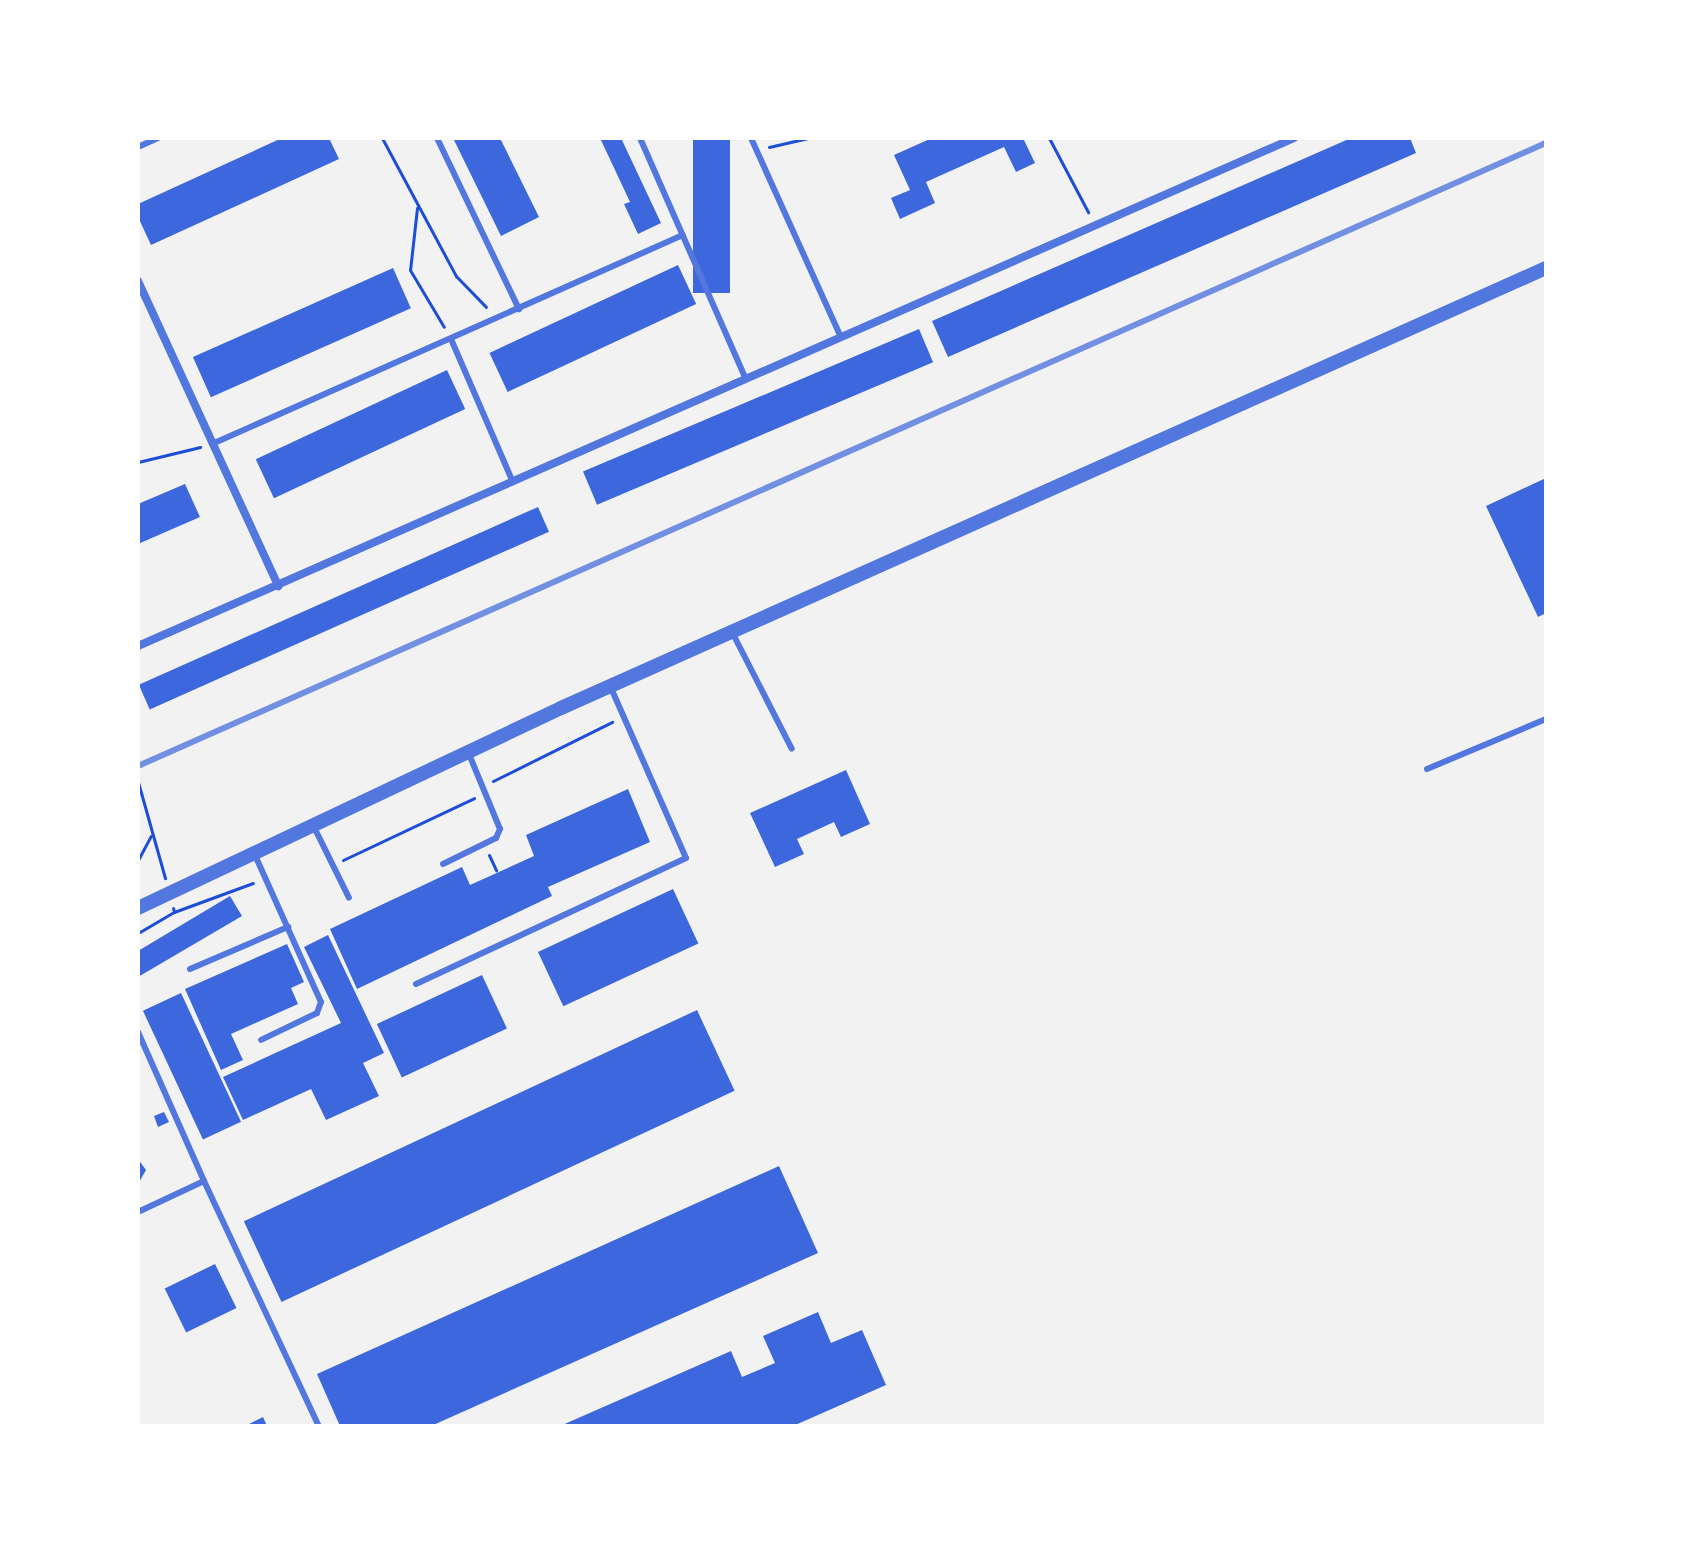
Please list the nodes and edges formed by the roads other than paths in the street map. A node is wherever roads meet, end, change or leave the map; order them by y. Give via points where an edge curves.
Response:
1 (158, 138) edge
2 (437, 138) edge
3 (640, 138) edge
4 (751, 138) edge
5 (1294, 138) edge
6 (138, 147) edge
7 (683, 235) junction
8 (1546, 268) edge
9 (138, 281) edge
10 (519, 309) junction
11 (841, 337) junction
12 (451, 339) junction
13 (746, 379) junction
14 (212, 444) junction
15 (513, 482) junction
16 (278, 586) junction
17 (732, 632) junction
18 (138, 646) edge
19 (610, 686) junction
20 (1546, 719) edge
21 (792, 749) dead end
22 (469, 754) junction
23 (1427, 769) dead end
24 (313, 825) junction
25 (254, 853) junction
26 (443, 864) dead end
27 (349, 898) dead end
28 (138, 908) edge
29 (288, 927) junction
30 (190, 969) dead end
31 (416, 984) dead end
32 (138, 1032) edge
33 (261, 1040) dead end
34 (204, 1181) junction
35 (138, 1212) edge
36 (319, 1426) edge

1 - 6 lane
2 - 10 lane
3 - 7 lane
4 - 11 lane
5 - 11 street
7 - 10 lane
7 - 13 lane
8 - 17 street
9 - 14 street
10 - 12 lane
11 - 13 street
12 - 14 lane
12 - 15 lane
13 - 15 street
14 - 16 street
15 - 16 street
16 - 18 street
17 - 19 street
17 - 21 lane
19 - 22 street
19 - 31 lane via 686,858
20 - 23 lane
22 - 24 street
22 - 26 lane via 500,829 496,838
24 - 25 street
24 - 27 lane
25 - 28 street
25 - 29 lane
29 - 30 lane
29 - 33 lane via 321,1002 317,1013
32 - 34 lane
34 - 35 lane
34 - 36 lane

